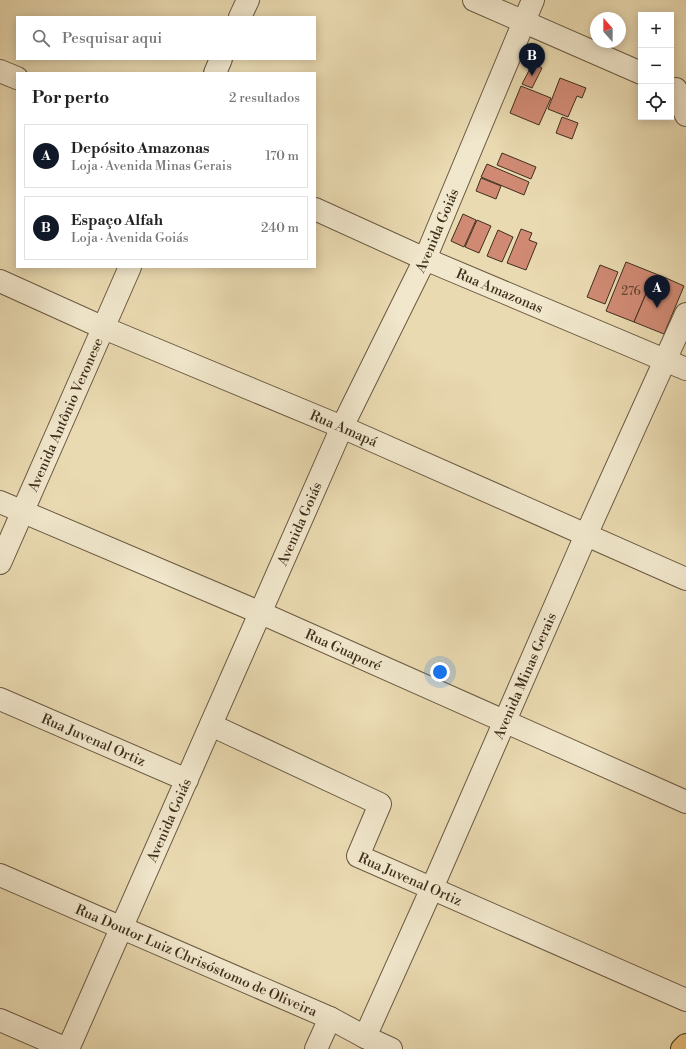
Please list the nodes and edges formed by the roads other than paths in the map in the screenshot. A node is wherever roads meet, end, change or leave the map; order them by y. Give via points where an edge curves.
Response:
1 (248, 0) edge
2 (474, 0) edge
3 (533, 0) edge
4 (240, 16) edge
5 (523, 21) junction
6 (220, 60) edge
7 (0, 71) edge
8 (214, 72) edge
9 (638, 72) edge
10 (16, 78) edge
11 (678, 86) edge
12 (686, 115) edge
13 (316, 209) edge
14 (425, 259) junction
15 (130, 268) edge
16 (0, 281) edge
17 (686, 314) edge
18 (104, 328) junction
19 (666, 360) junction
20 (686, 369) edge
21 (342, 427) junction
22 (0, 502) edge
23 (22, 512) junction
24 (586, 535) junction
25 (0, 563) edge
26 (686, 579) edge
27 (261, 613) junction
28 (0, 699) edge
29 (506, 721) junction
30 (211, 725) junction
31 (187, 780) junction
32 (686, 802) edge
33 (0, 875) edge
34 (432, 888) junction
35 (121, 929) junction
36 (686, 1000) edge
37 (330, 1018) junction
38 (0, 1020) edge
39 (365, 1037) junction
40 (686, 1045) edge
41 (67, 1049) edge
42 (316, 1049) edge
43 (391, 1049) edge
44 (682, 1049) edge

1 - 4 street
2 - 5 street
3 - 5 street, Avenida Goiás
5 - 9 street
5 - 14 street, Avenida Goiás
6 - 8 street
7 - 10 street
11 - 12 street
13 - 14 street, Rua Amazonas
14 - 19 street, Rua Amazonas
14 - 21 street, Avenida Goiás
15 - 18 street, Avenida Antônio Veronese
16 - 18 street, Rua Amapá
17 - 19 street, Avenida Minas Gerais
18 - 21 street, Rua Amapá
18 - 23 street, Avenida Antônio Veronese
19 - 20 street, Rua Amazonas
19 - 24 street, Avenida Minas Gerais
21 - 24 street, Rua Amapá
21 - 27 street, Avenida Goiás
22 - 23 street, Rua Guaporé
23 - 25 street, Avenida Antônio Veronese
23 - 27 street, Rua Guaporé
24 - 26 street, Rua Amapá
24 - 29 street, Avenida Minas Gerais
27 - 29 street, Rua Guaporé
27 - 30 street, Avenida Goiás
28 - 31 street, Rua Juvenal Ortiz
29 - 32 street, Rua Guaporé
29 - 34 street, Avenida Minas Gerais
30 - 31 street, Avenida Goiás
30 - 34 street, Rua Juvenal Ortiz via 380,804 358,856
31 - 35 street, Avenida Goiás
33 - 35 street, Rua Doutor Luiz Chrisóstomo de Oliveira
34 - 36 street, Rua Juvenal Ortiz
34 - 39 street, Avenida Minas Gerais
35 - 37 street, Rua Doutor Luiz Chrisóstomo de Oliveira
35 - 41 street, Avenida Goiás
37 - 39 street, Rua Doutor Luiz Chrisóstomo de Oliveira
37 - 42 street
38 - 41 street
39 - 43 street, Rua Doutor Luiz Chrisóstomo de Oliveira
40 - 44 main road

